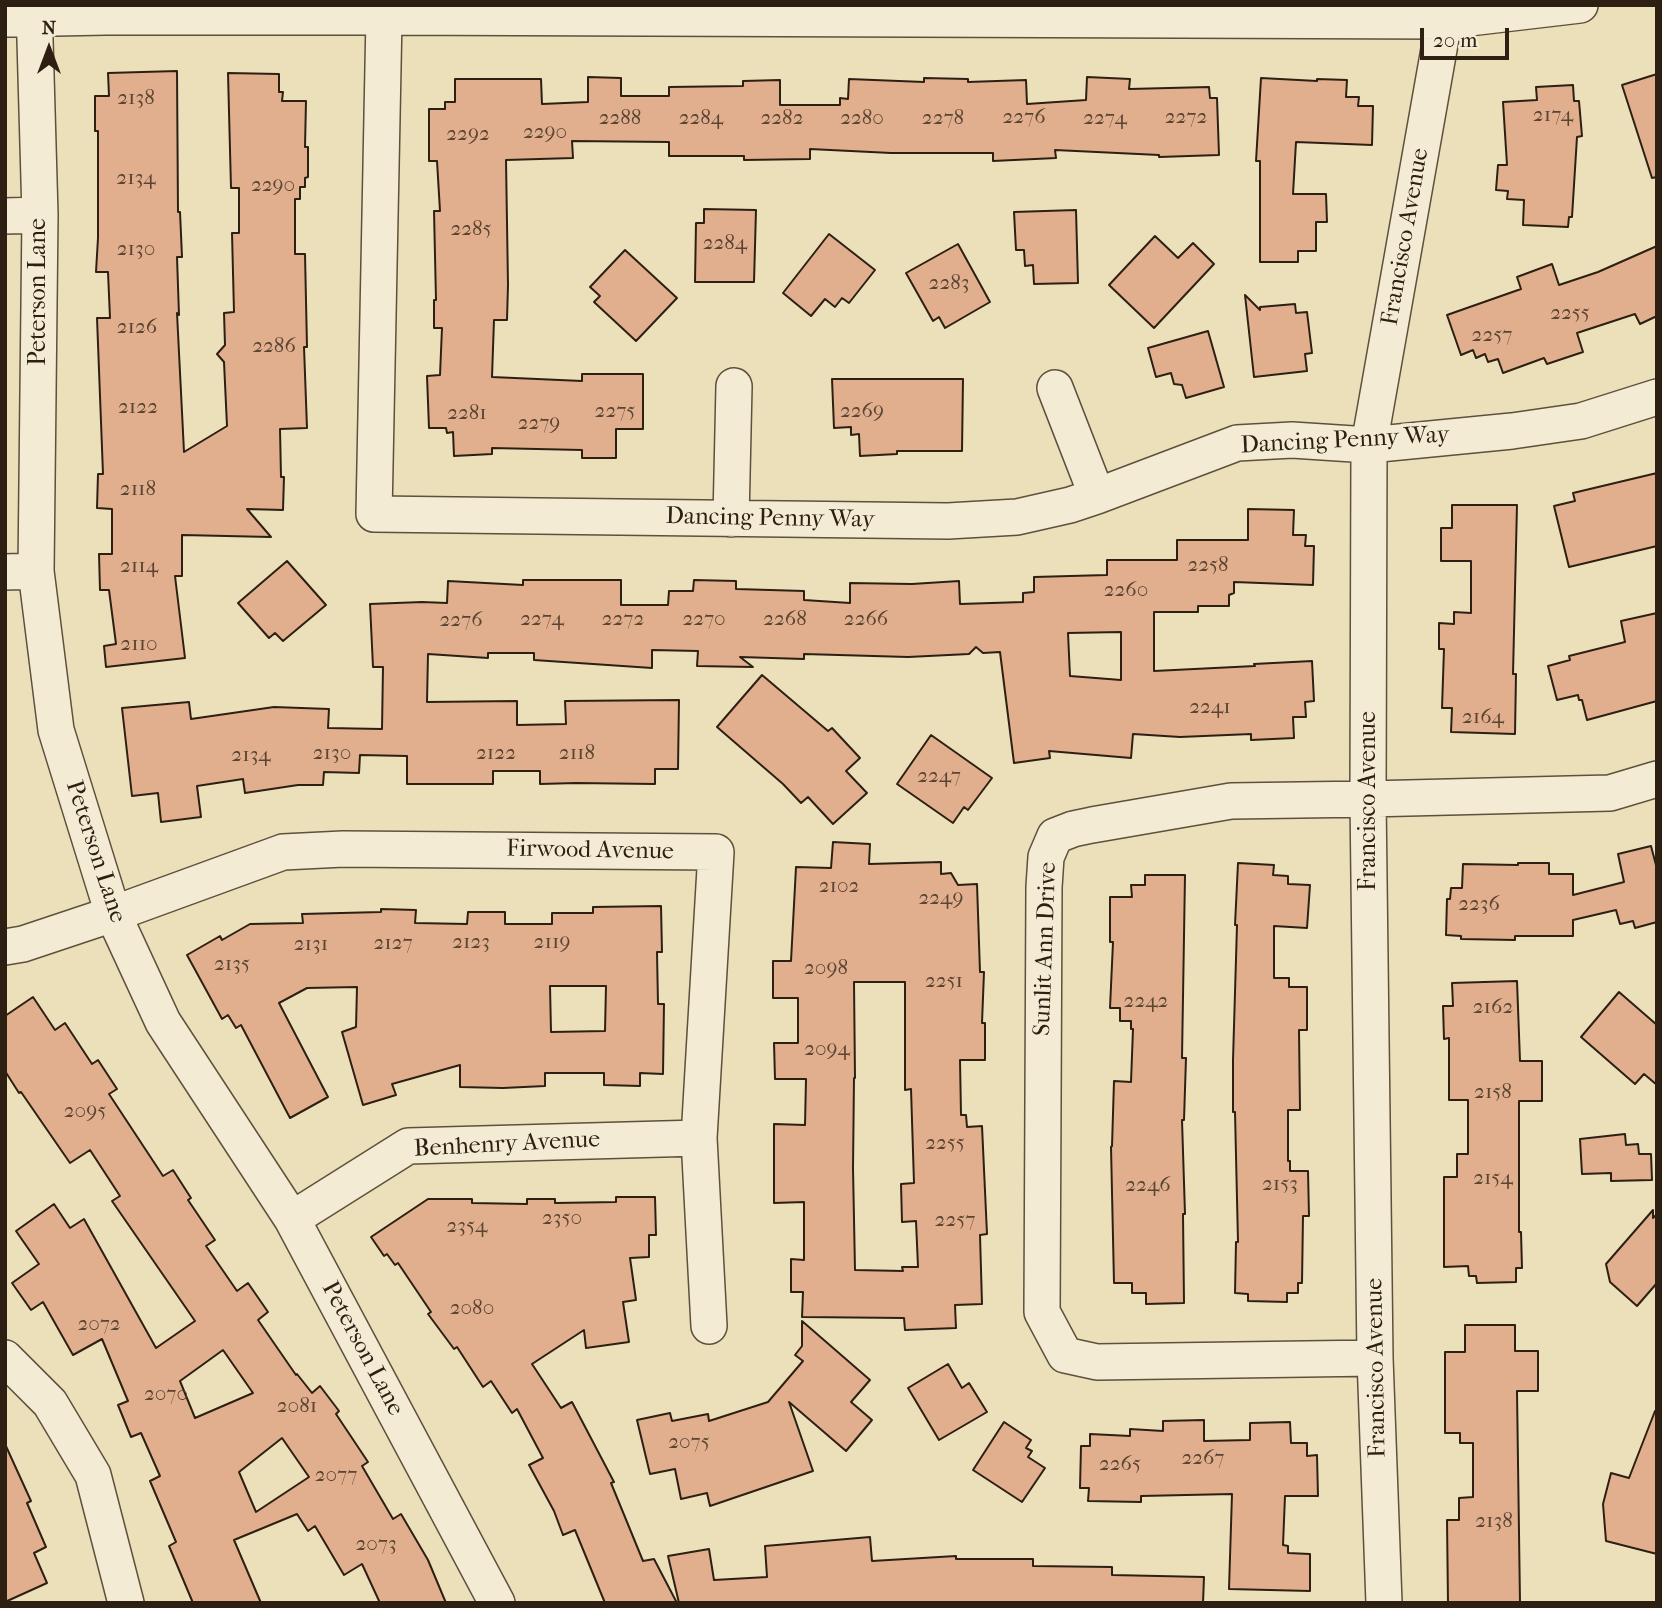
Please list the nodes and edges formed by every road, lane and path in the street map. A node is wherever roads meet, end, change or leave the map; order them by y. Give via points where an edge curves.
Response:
1 (1580, 5) edge
2 (383, 11) edge
3 (645, 12) edge
4 (1444, 13) edge
5 (24, 14) edge
6 (40, 215) junction
7 (5, 216) edge
8 (734, 386) dead end
9 (1055, 388) dead end
10 (1657, 397) edge
11 (1370, 445) junction
12 (1097, 496) junction
13 (731, 519) junction
14 (21, 572) edge
15 (1657, 779) edge
16 (1368, 799) junction
17 (113, 914) junction
18 (5, 947) edge
19 (699, 1138) junction
20 (292, 1219) junction
21 (709, 1326) dead end
22 (1375, 1358) junction
23 (5, 1359) edge
24 (126, 1603) edge
25 (497, 1603) edge
26 (1384, 1603) edge

1 - 4 street
2 - 3 street
2 - 5 street via 106,17
2 - 13 street, Dancing Penny Way via 374,514
3 - 4 street
4 - 11 street, Francisco Avenue
5 - 6 street, Peterson Lane
6 - 7 street
6 - 14 street, Peterson Lane
8 - 13 street
9 - 12 street
10 - 11 street, Dancing Penny Way via 1581,421
11 - 12 street, Dancing Penny Way via 1292,440 1237,443
11 - 16 street, Francisco Avenue
12 - 13 street, Dancing Penny Way via 1017,517 948,521
14 - 17 street, Peterson Lane via 57,730
15 - 16 street, Sunlit Ann Drive via 1610,793
16 - 22 street, Francisco Avenue
16 - 22 street, Sunlit Ann Drive via 1231,801 1092,825 1055,836 1046,857 1044,887 1042,1312 1065,1355 1097,1362
17 - 18 street, Firwood Avenue
17 - 19 street, Firwood Avenue via 283,852 716,852
17 - 20 street, Peterson Lane via 163,1022
19 - 20 street, Benhenry Avenue via 408,1146
19 - 21 street, Firwood Avenue
20 - 25 street, Peterson Lane
22 - 26 street, Francisco Avenue
23 - 24 street via 50,1403 93,1475

